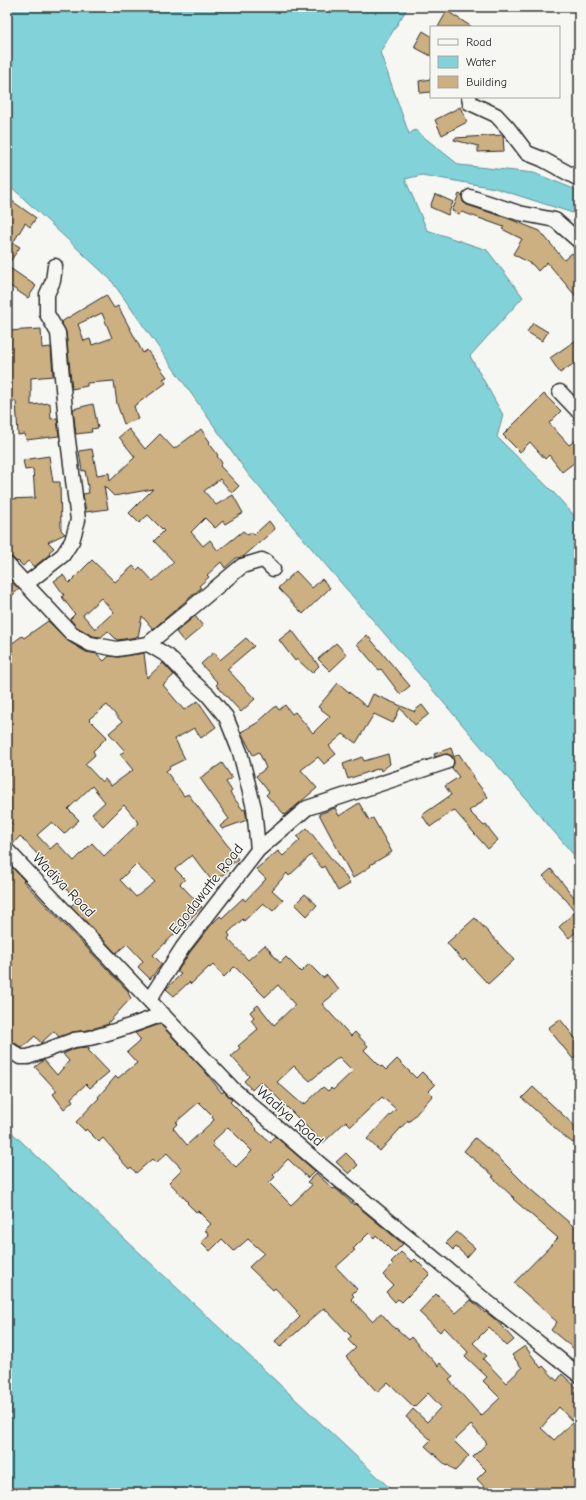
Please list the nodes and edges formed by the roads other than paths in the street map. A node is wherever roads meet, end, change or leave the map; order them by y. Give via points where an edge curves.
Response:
1 (469, 98) edge
2 (579, 179) edge
3 (470, 197) dead end
4 (579, 241) edge
5 (55, 266) dead end
6 (560, 392) dead end
7 (579, 412) edge
8 (7, 564) edge
9 (273, 569) dead end
10 (26, 584) junction
11 (148, 644) junction
12 (446, 762) dead end
13 (7, 850) edge
14 (258, 850) junction
15 (149, 1000) junction
16 (163, 1014) junction
17 (7, 1048) edge
18 (579, 1376) edge

1 - 2 street via 470,103 496,115 527,153 542,158
3 - 4 street via 519,213 555,220
5 - 10 street via 53,281 47,294 47,314 58,333 78,520 72,541 63,556
6 - 7 street
8 - 10 street
9 - 11 street via 262,560 242,566
10 - 11 street via 72,634 90,644 117,649
11 - 14 street, Egodawatte Road via 168,656 208,694 226,717 240,752 254,808
12 - 14 street via 308,808
13 - 15 street, Wadiya Road
14 - 15 street, Egodawatte Road via 183,947
15 - 16 street, Wadiya Road
16 - 17 street via 116,1031 74,1040 28,1057 20,1057
16 - 18 street, Wadiya Road via 234,1090 320,1165

